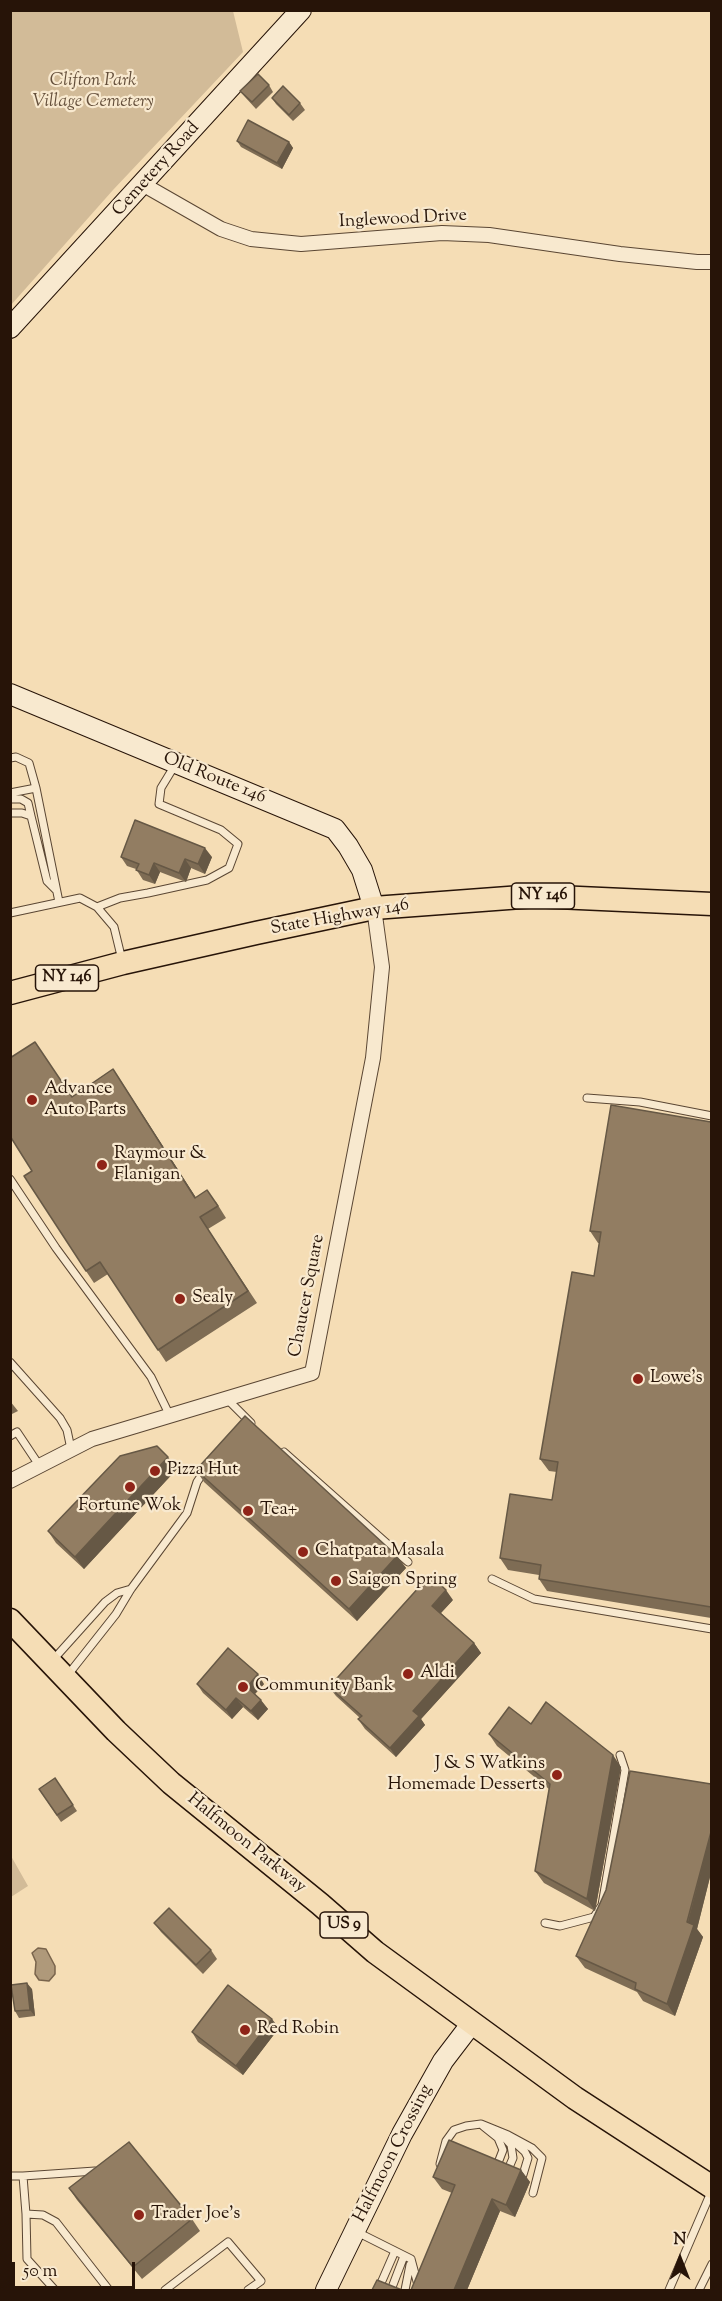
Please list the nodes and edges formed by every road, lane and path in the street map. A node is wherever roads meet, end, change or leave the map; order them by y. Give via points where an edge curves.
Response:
1 (301, 10) edge
2 (144, 185) junction
3 (711, 262) edge
4 (10, 328) edge
5 (10, 694) edge
6 (13, 758) edge
7 (176, 764) junction
8 (36, 788) junction
9 (10, 794) edge
10 (10, 799) edge
11 (10, 813) edge
12 (31, 816) junction
13 (56, 890) junction
14 (59, 902) junction
15 (711, 904) edge
16 (97, 907) junction
17 (374, 909) junction
18 (10, 913) edge
19 (123, 963) junction
20 (10, 993) edge
21 (587, 1098) dead end
22 (711, 1116) edge
23 (10, 1179) edge
24 (10, 1362) edge
25 (227, 1399) junction
26 (170, 1416) junction
27 (248, 1420) junction
28 (257, 1428) edge
29 (240, 1429) edge
30 (10, 1436) edge
31 (275, 1444) edge
32 (71, 1449) junction
33 (39, 1465) junction
34 (209, 1465) edge
35 (10, 1481) edge
36 (408, 1562) dead end
37 (492, 1579) dead end
38 (130, 1589) junction
39 (10, 1620) edge
40 (711, 1629) edge
41 (58, 1670) junction
42 (620, 1755) dead end
43 (545, 1923) dead end
44 (472, 2023) junction
45 (482, 2124) junction
46 (502, 2134) junction
47 (496, 2168) edge
48 (95, 2171) edge
49 (507, 2172) edge
50 (438, 2173) edge
51 (10, 2176) edge
52 (23, 2176) junction
53 (522, 2178) edge
54 (711, 2189) edge
55 (533, 2193) dead end
56 (26, 2214) junction
57 (355, 2230) junction
58 (395, 2251) junction
59 (408, 2258) junction
60 (711, 2264) edge
61 (55, 2290) edge
62 (109, 2290) edge
63 (165, 2290) edge
64 (248, 2290) edge
65 (326, 2290) edge
66 (378, 2290) edge
67 (390, 2290) edge
68 (405, 2290) edge
69 (416, 2290) edge
70 (669, 2290) edge
71 (699, 2290) edge

1 - 2 street, Cemetery Road
2 - 3 street, Inglewood Drive via 221,230 251,239 301,244 442,233 489,235 620,254
2 - 4 street, Cemetery Road
5 - 7 street, Old Route 146
6 - 8 lane via 29,763
7 - 16 lane via 161,788 159,804 221,830 238,844 229,868 207,880 120,898
7 - 17 street, Old Route 146 via 335,829 362,870
8 - 9 lane
8 - 13 lane
10 - 12 lane via 28,803
11 - 12 lane
12 - 13 lane via 47,881
13 - 14 lane
14 - 16 lane via 80,898
14 - 18 lane
15 - 17 main road, State Highway 146 / NY 146 via 535,896
16 - 19 lane via 114,927
17 - 19 main road, State Highway 146 / NY 146
17 - 25 street, Chaucer Square via 382,967 373,1058 312,1373
19 - 20 main road, State Highway 146 / NY 146
21 - 22 lane via 639,1102
23 - 26 lane via 151,1377
24 - 32 lane via 60,1418
25 - 26 street, Chaucer Square
25 - 27 lane
26 - 32 street, Chaucer Square
27 - 28 lane
27 - 29 lane
30 - 33 lane via 17,1432
31 - 36 lane
32 - 33 street, Chaucer Square
33 - 35 street, Chaucer Square
34 - 38 lane via 197,1482 188,1513
37 - 40 lane via 534,1599
38 - 41 lane via 116,1614
38 - 41 lane via 105,1602
39 - 41 main road, Halfmoon Parkway / US 9
41 - 44 main road, Halfmoon Parkway / US 9 via 171,1783 375,1952
42 - 43 lane via 625,1770 602,1905 594,1917 560,1926
44 - 54 main road, Halfmoon Parkway / US 9
44 - 57 street, Halfmoon Crossing via 443,2061
45 - 46 lane
45 - 47 lane via 498,2138 502,2150
45 - 50 lane via 454,2130 446,2141
45 - 55 lane via 508,2134 542,2158
46 - 49 lane via 511,2145 513,2158
46 - 53 lane via 528,2158
48 - 52 lane
51 - 52 lane
52 - 56 lane
54 - 70 lane
56 - 61 lane via 27,2259
56 - 62 lane via 43,2215 56,2222
57 - 58 lane
57 - 65 street, Halfmoon Crossing
58 - 59 lane
58 - 66 lane
59 - 67 lane
59 - 68 lane
59 - 69 lane via 418,2285
60 - 71 lane
63 - 64 lane via 228,2242 261,2281

